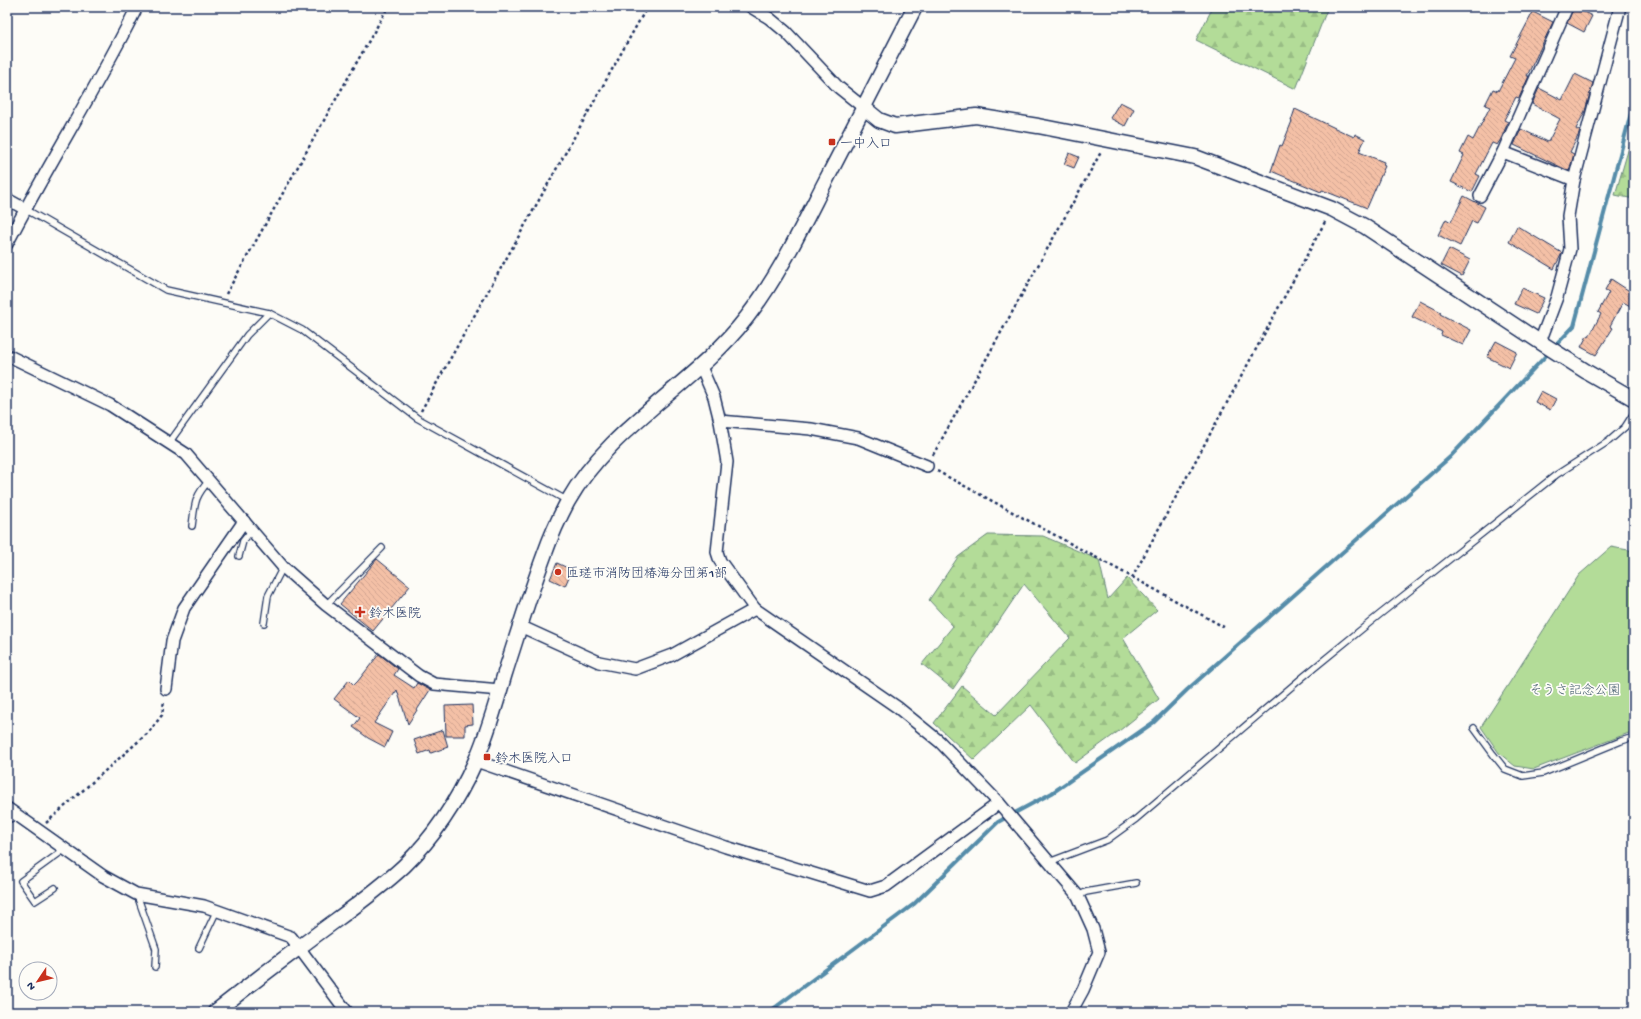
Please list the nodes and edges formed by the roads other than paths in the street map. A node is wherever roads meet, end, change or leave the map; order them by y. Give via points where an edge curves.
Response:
1 (137, 7) edge
2 (751, 7) edge
3 (915, 7) edge
4 (1566, 7) edge
5 (1616, 8) edge
6 (863, 108) junction
7 (1503, 152) junction
8 (1574, 180) junction
9 (1480, 196) dead end
10 (7, 199) edge
11 (25, 209) junction
12 (7, 244) edge
13 (269, 313) junction
14 (1540, 342) junction
15 (7, 355) edge
16 (701, 367) junction
17 (1634, 399) edge
18 (1634, 413) edge
19 (720, 421) junction
20 (169, 443) junction
21 (927, 466) road end
22 (210, 481) junction
23 (568, 501) junction
24 (244, 521) junction
25 (192, 526) dead end
26 (252, 530) junction
27 (382, 548) dead end
28 (239, 556) dead end
29 (283, 567) junction
30 (326, 605) junction
31 (754, 609) junction
32 (264, 623) dead end
33 (520, 626) junction
34 (166, 689) road end
35 (500, 690) junction
36 (1474, 728) dead end
37 (1634, 737) edge
38 (476, 761) junction
39 (999, 802) junction
40 (7, 808) edge
41 (18, 816) junction
42 (7, 820) edge
43 (66, 848) junction
44 (1049, 862) junction
45 (1136, 883) dead end
46 (55, 888) dead end
47 (136, 894) junction
48 (1078, 896) junction
49 (217, 910) junction
50 (299, 947) junction
51 (199, 948) dead end
52 (155, 967) dead end
53 (215, 1012) edge
54 (347, 1012) edge
55 (1071, 1012) edge

1 - 11 street via 120,42
2 - 6 street via 786,32 838,87
3 - 6 street
4 - 7 street
5 - 8 street
6 - 14 street via 879,120 896,126 976,116 1195,157 1332,209 1364,226
6 - 16 street via 771,283 746,319
7 - 8 street
7 - 9 street
8 - 14 street via 1568,216 1570,249 1557,296
10 - 11 street
11 - 12 street
11 - 13 lane via 166,290
13 - 20 lane via 247,335
13 - 23 lane via 302,330 417,418
14 - 17 street
15 - 20 street via 110,405
16 - 19 street via 714,397
16 - 23 street via 652,407 614,444
18 - 44 lane via 1610,441 1556,475 1379,615 1136,819 1107,840
19 - 21 street via 811,429 858,438
19 - 31 street via 727,462 718,552 720,560
20 - 22 street via 186,454
22 - 24 street
22 - 25 lane via 195,500
23 - 33 street via 550,541
24 - 26 street
24 - 34 street via 184,608 172,641
26 - 28 lane via 243,541
26 - 29 street
27 - 30 lane
29 - 30 street
29 - 32 lane via 268,596
30 - 35 street via 419,676 434,684
31 - 33 street via 672,655 635,669 599,662
31 - 39 street via 897,707 940,742
33 - 35 street
35 - 38 street
36 - 37 lane via 1505,769 1523,776 1543,773
38 - 39 street via 726,847 870,891 886,886
38 - 50 street via 454,803 437,828 406,864 366,899
39 - 44 street
40 - 41 street
41 - 42 lane
41 - 43 street
43 - 46 lane via 21,881 34,901
43 - 47 street via 103,876
44 - 48 street
45 - 48 lane via 1086,892
47 - 49 street
47 - 52 lane via 156,949
48 - 55 street via 1093,929 1099,952
49 - 50 street via 291,937
49 - 51 lane
50 - 53 street
50 - 54 street

